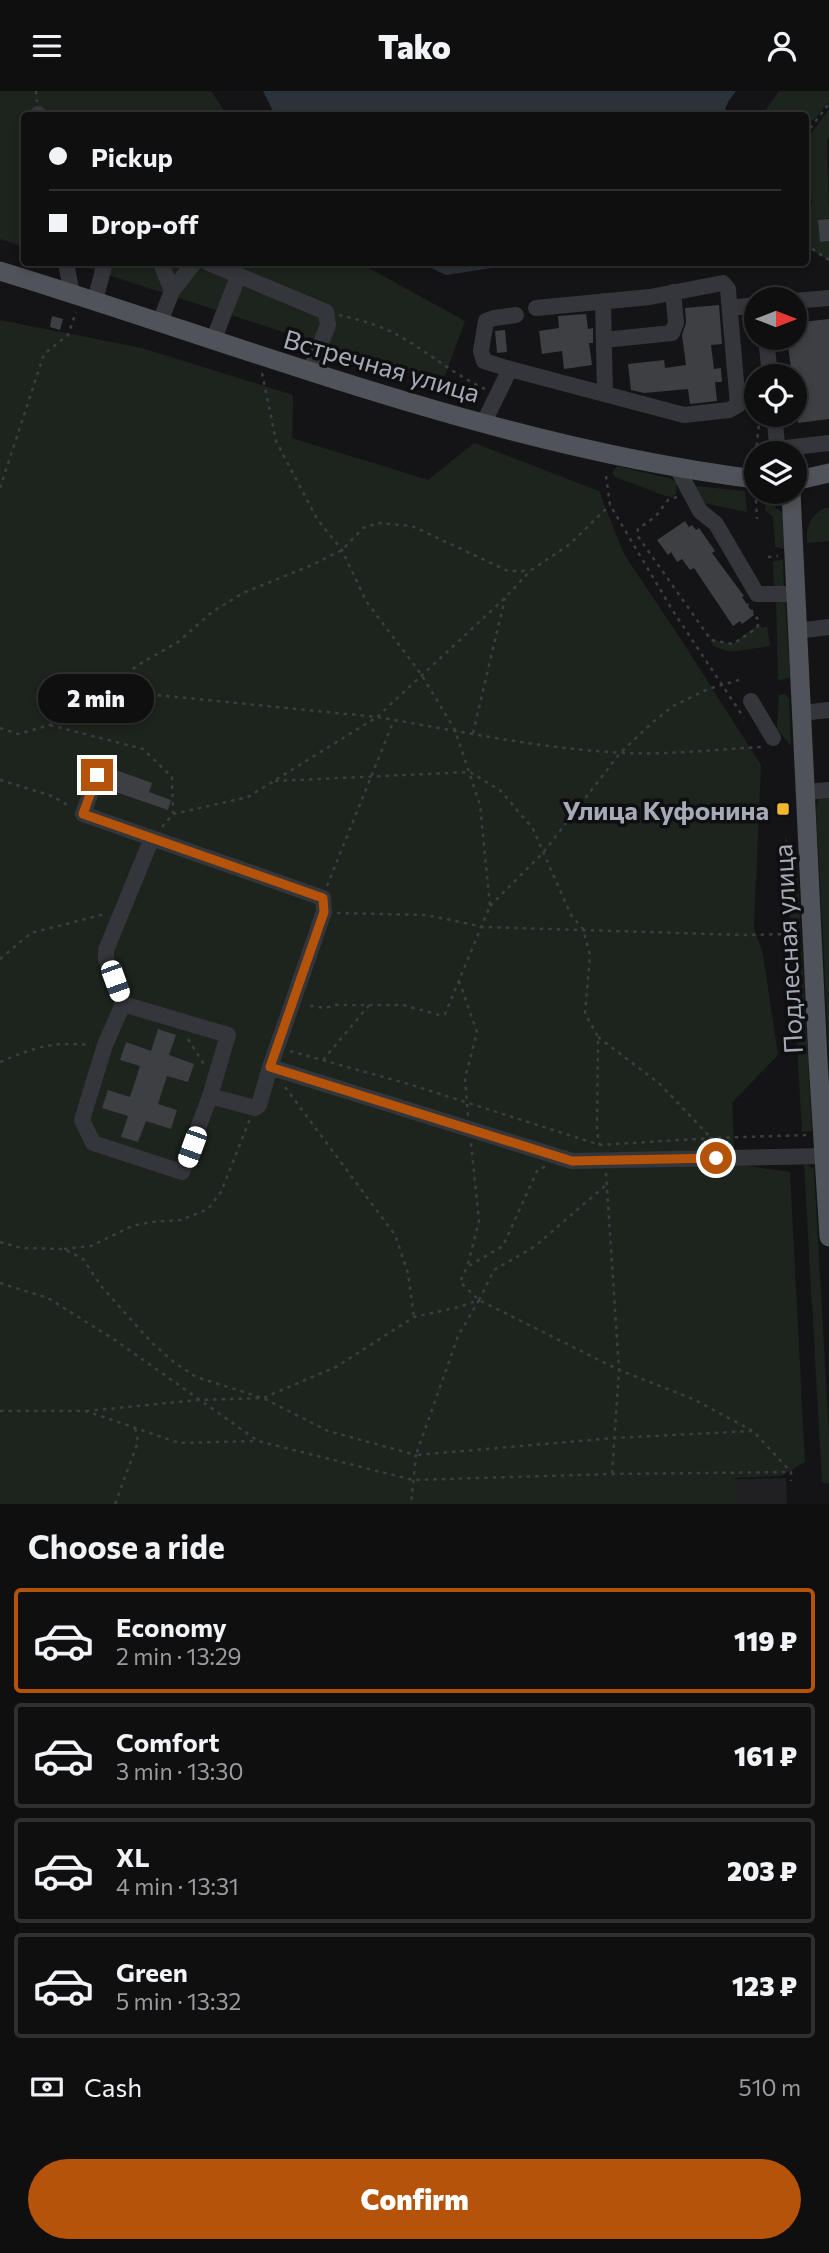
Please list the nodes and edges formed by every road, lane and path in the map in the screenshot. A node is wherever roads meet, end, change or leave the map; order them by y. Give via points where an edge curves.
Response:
1 (829, 104) edge
2 (809, 130) edge
3 (809, 247) edge
4 (829, 260) edge
5 (68, 266) edge
6 (103, 266) edge
7 (162, 266) edge
8 (192, 266) edge
9 (215, 266) edge
10 (0, 271) edge
11 (238, 277) junction
12 (172, 291) junction
13 (673, 292) junction
14 (83, 296) junction
15 (807, 298) edge
16 (829, 298) edge
17 (603, 301) junction
18 (744, 306) edge
19 (536, 308) dead end
20 (730, 308) junction
21 (326, 312) junction
22 (516, 316) dead end
23 (160, 322) junction
24 (604, 340) junction
25 (213, 341) junction
26 (259, 356) junction
27 (510, 369) junction
28 (310, 371) junction
29 (605, 394) junction
30 (497, 395) junction
31 (484, 422) junction
32 (829, 443) edge
33 (807, 446) edge
34 (677, 468) junction
35 (744, 472) edge
36 (829, 474) edge
37 (606, 477) dead end
38 (807, 479) edge
39 (807, 484) edge
40 (0, 488) edge
41 (829, 488) edge
42 (690, 492) junction
43 (756, 504) edge
44 (792, 504) edge
45 (610, 505) junction
46 (757, 519) dead end
47 (342, 550) junction
48 (781, 556) dead end
49 (768, 557) dead end
50 (530, 571) junction
51 (755, 591) junction
52 (796, 594) junction
53 (505, 599) junction
54 (829, 627) edge
55 (798, 631) junction
56 (421, 674) junction
57 (739, 680) dead end
58 (722, 686) junction
59 (106, 690) junction
60 (751, 701) dead end
61 (829, 710) edge
62 (802, 713) junction
63 (377, 717) junction
64 (394, 720) junction
65 (50, 725) junction
66 (749, 727) dead end
67 (0, 728) edge
68 (455, 730) junction
69 (473, 733) junction
70 (756, 737) dead end
71 (773, 738) dead end
72 (620, 753) junction
73 (470, 772) junction
74 (97, 775) dead end
75 (369, 777) junction
76 (0, 780) edge
77 (275, 781) junction
78 (829, 790) edge
79 (806, 792) junction
80 (83, 814) junction
81 (173, 814) junction
82 (152, 838) junction
83 (543, 853) junction
84 (324, 905) junction
85 (490, 906) junction
86 (122, 910) junction
87 (483, 927) junction
88 (583, 929) junction
89 (787, 934) dead end
90 (0, 959) edge
91 (123, 1004) junction
92 (370, 1004) junction
93 (301, 1005) dead end
94 (182, 1021) junction
95 (598, 1037) junction
96 (105, 1045) junction
97 (276, 1047) junction
98 (323, 1060) junction
99 (0, 1062) edge
100 (270, 1067) junction
101 (824, 1073) edge
102 (211, 1090) junction
103 (260, 1105) junction
104 (823, 1135) junction
105 (711, 1138) junction
106 (602, 1153) junction
107 (825, 1156) junction
108 (572, 1161) junction
109 (607, 1185) junction
110 (829, 1237) edge
111 (0, 1241) edge
112 (64, 1249) junction
113 (0, 1283) edge
114 (478, 1300) junction
115 (414, 1317) junction
116 (619, 1370) junction
117 (263, 1398) junction
118 (199, 1400) junction
119 (0, 1411) edge
120 (86, 1411) junction
121 (135, 1428) junction
122 (753, 1431) junction
123 (614, 1438) junction
124 (258, 1441) junction
125 (416, 1455) junction
126 (791, 1472) junction
127 (612, 1474) junction
128 (413, 1480) junction
129 (791, 1481) dead end
130 (115, 1504) edge
131 (411, 1504) edge

1 - 2 path
3 - 4 path
5 - 14 street
6 - 14 street
7 - 12 street
8 - 12 street
9 - 11 street
10 - 14 main road, Встречная улица
11 - 21 street
11 - 25 street
12 - 23 street
13 - 17 street
13 - 20 street via 723,283
13 - 24 street via 676,323 672,333
14 - 23 main road, Встречная улица
14 - 40 path via 68,335 44,354
15 - 16 street
17 - 19 street
17 - 24 street
18 - 20 street
20 - 29 street via 739,398 734,409 684,415
21 - 28 street via 327,324
21 - 30 path via 359,319 400,336 459,377
22 - 27 street via 486,321 481,351 484,361
23 - 25 main road, Встречная улица
24 - 29 street
25 - 26 main road, Встречная улица
26 - 28 main road, Встречная улица
26 - 47 path via 276,441 317,519
27 - 29 street
27 - 30 street
28 - 31 main road, Встречная улица
30 - 31 street
31 - 34 main road, Встречная улица
32 - 33 street
34 - 35 main road, Встречная улица
34 - 42 street
36 - 38 main road
37 - 45 path
39 - 41 main road
42 - 51 street via 700,511 716,524
42 - 51 path via 668,500 637,535 714,641 733,644 757,628 759,621 745,599
43 - 46 path
44 - 52 main road, Подлесная улица
45 - 50 path via 570,544
45 - 58 path
47 - 50 path via 363,528 379,523 412,526 508,572
47 - 56 path via 366,601
47 - 59 path via 243,593
48 - 49 path
50 - 53 path
51 - 52 street
52 - 55 main road, Подлесная улица
53 - 56 path
53 - 69 path
54 - 55 street
55 - 62 main road, Подлесная улица
56 - 63 path
56 - 68 path
57 - 58 path
58 - 66 path
58 - 72 path via 673,706
59 - 63 path
59 - 65 path
60 - 71 street
61 - 62 street
62 - 79 main road, Подлесная улица
63 - 64 path
63 - 77 path
64 - 68 path
64 - 75 path
65 - 67 path via 18,734
65 - 81 path via 143,749 172,777
68 - 69 path
68 - 73 path
69 - 72 path
70 - 72 path via 763,747
72 - 83 path
73 - 75 path
73 - 83 path via 501,791 533,829
73 - 85 path via 480,805
74 - 80 street
75 - 77 path
75 - 84 path
76 - 80 path via 52,796
77 - 81 path via 248,797
78 - 79 street
79 - 101 main road, Подлесная улица
80 - 82 street
81 - 82 path
82 - 84 street
82 - 86 street
83 - 85 path
83 - 88 path via 571,915
84 - 87 path via 427,915
84 - 97 street
85 - 87 path
86 - 90 path via 31,933
86 - 91 street via 106,955
87 - 88 path
87 - 92 path via 446,1014
88 - 89 path
88 - 95 path via 590,955 586,1013
91 - 94 street
91 - 96 street
92 - 93 path
92 - 98 path
94 - 102 path via 206,1069
94 - 102 street via 228,1035
95 - 105 path via 660,1084
95 - 106 path via 597,1132
96 - 99 path via 58,1042
96 - 102 street via 82,1120 93,1143 182,1172
97 - 98 path
97 - 100 street
98 - 106 path via 412,1085
100 - 103 street
100 - 108 street
100 - 115 path via 395,1235 408,1273
101 - 104 main road, Подлесная улица
102 - 103 street via 251,1108
103 - 112 path via 248,1121 221,1192 208,1209 181,1220 132,1226 91,1246
104 - 105 path
104 - 107 main road, Подлесная улица
105 - 106 path
106 - 107 street
106 - 108 street
106 - 109 path
107 - 110 main road, Подлесная улица
108 - 114 path via 538,1169 503,1246 467,1267 460,1282
109 - 114 path via 534,1247 494,1270
109 - 116 path
111 - 112 path via 21,1248
112 - 117 path via 83,1259 122,1310 175,1363 196,1377
113 - 118 path via 48,1298
114 - 115 path
114 - 116 path
114 - 125 path via 458,1336
115 - 117 path via 336,1367
116 - 122 path via 693,1399
116 - 123 path
117 - 118 path
117 - 125 path via 327,1431
118 - 120 path
118 - 124 path
119 - 120 path
120 - 121 path
121 - 124 path via 178,1443
121 - 130 path via 138,1442
122 - 123 path
122 - 126 path
123 - 125 path
123 - 127 path
124 - 128 path
125 - 128 path
126 - 127 path
126 - 129 path
127 - 128 path
128 - 131 path

